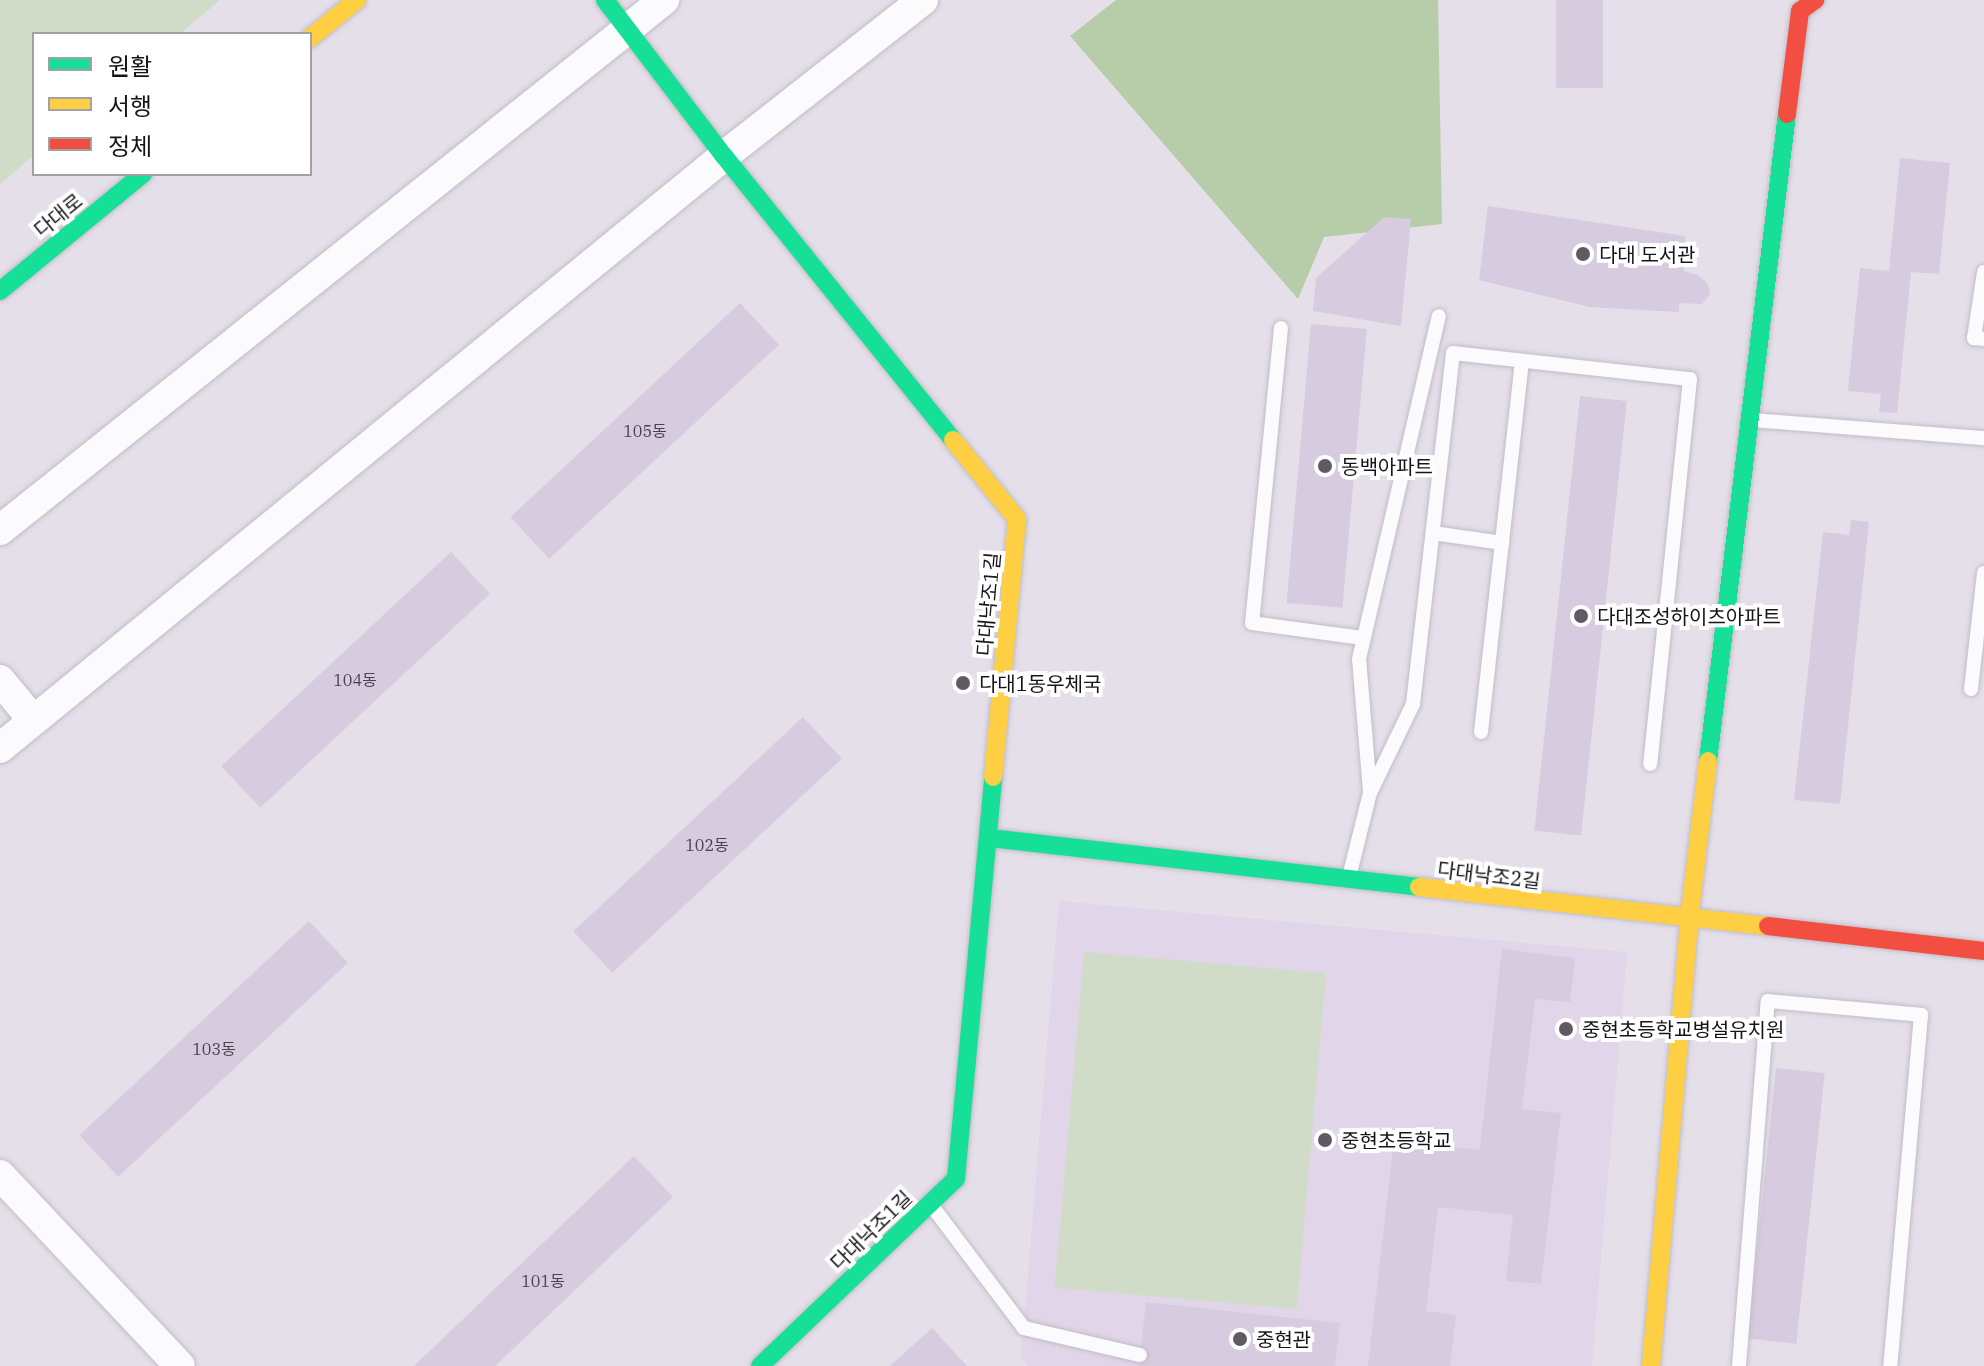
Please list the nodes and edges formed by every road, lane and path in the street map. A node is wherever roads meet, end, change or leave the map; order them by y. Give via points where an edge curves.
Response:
1 (357, 0) edge
2 (605, 0) edge
3 (664, 0) edge
4 (923, 0) edge
5 (1815, 0) edge
6 (627, 29) junction
7 (312, 36) edge
8 (724, 156) junction
9 (141, 176) edge
10 (1984, 272) edge
11 (0, 291) edge
12 (1439, 316) dead end
13 (1281, 328) dead end
14 (1984, 339) edge
15 (1522, 361) junction
16 (1749, 420) junction
17 (1984, 438) edge
18 (0, 530) edge
19 (1433, 533) junction
20 (1502, 543) junction
21 (1984, 573) edge
22 (1363, 638) junction
23 (0, 680) edge
24 (1971, 689) dead end
25 (33, 720) junction
26 (1481, 732) dead end
27 (0, 748) edge
28 (1650, 764) dead end
29 (1370, 793) junction
30 (990, 838) junction
31 (1348, 881) junction
32 (1689, 920) junction
33 (1984, 951) edge
34 (0, 1175) edge
35 (931, 1204) junction
36 (1140, 1355) dead end
37 (180, 1366) edge
38 (760, 1366) edge
39 (1651, 1366) edge
40 (1739, 1366) edge
41 (1890, 1366) edge

1 - 7 street
2 - 6 street, 다대낙조1길
3 - 6 street
4 - 8 street
5 - 16 street via 1800,11
6 - 8 street, 다대낙조1길
6 - 18 street
8 - 25 street
8 - 30 street, 다대낙조1길 via 1017,519
9 - 11 street, 다대로
10 - 14 lane via 1974,338
12 - 22 lane
13 - 22 lane via 1252,623
15 - 19 lane via 1453,353
15 - 20 lane
15 - 28 lane via 1690,379
16 - 17 lane
16 - 32 street
19 - 20 lane
19 - 29 lane via 1413,704
20 - 26 lane
21 - 24 lane
22 - 29 lane via 1359,659
23 - 25 street
25 - 27 street
29 - 31 lane
30 - 31 street, 다대낙조2길
30 - 35 street, 다대낙조1길 via 956,1179
31 - 32 street, 다대낙조2길
32 - 33 street, 다대낙조2길
32 - 39 street
34 - 37 street
35 - 36 lane via 1024,1328
35 - 38 street, 다대낙조1길
40 - 41 lane via 1768,1001 1921,1015

